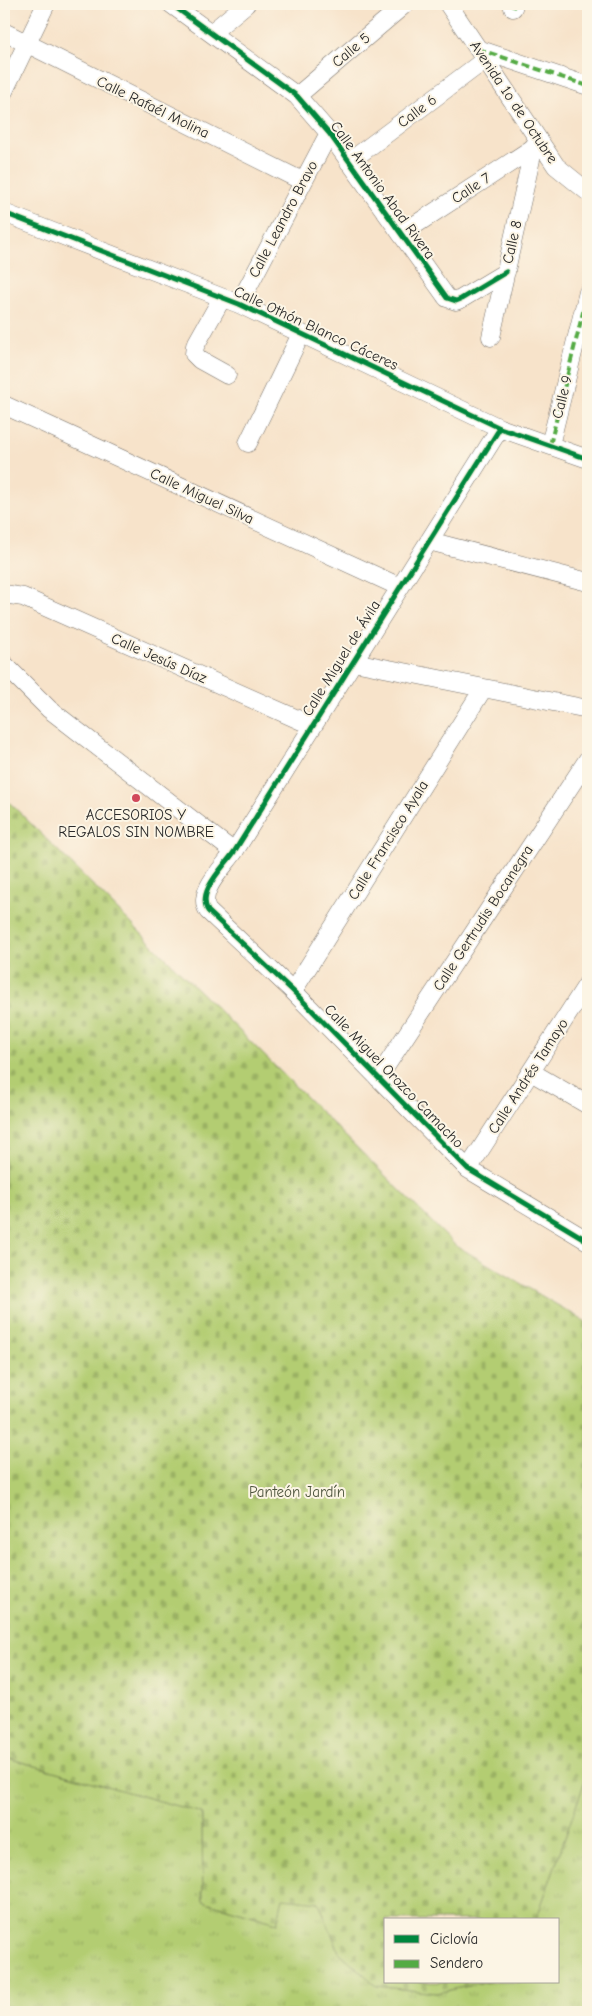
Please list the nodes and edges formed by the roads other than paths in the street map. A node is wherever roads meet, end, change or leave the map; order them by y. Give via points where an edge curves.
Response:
1 (46, 4) edge
2 (172, 4) edge
3 (246, 4) edge
4 (405, 4) edge
5 (448, 4) edge
6 (4, 32) edge
7 (211, 33) junction
8 (24, 44) junction
9 (482, 54) junction
10 (588, 86) edge
11 (4, 91) edge
12 (297, 96) junction
13 (329, 133) junction
14 (537, 144) junction
15 (349, 162) junction
16 (302, 181) junction
17 (588, 192) edge
18 (4, 213) edge
19 (401, 234) junction
20 (506, 272) junction
21 (588, 292) edge
22 (222, 298) junction
23 (239, 304) junction
24 (301, 334) junction
25 (491, 337) dead end
26 (227, 375) dead end
27 (4, 405) edge
28 (500, 428) junction
29 (248, 443) dead end
30 (550, 445) junction
31 (588, 459) edge
32 (429, 541) junction
33 (588, 582) edge
34 (400, 587) junction
35 (4, 594) edge
36 (354, 662) junction
37 (4, 664) edge
38 (483, 689) junction
39 (588, 709) edge
40 (314, 726) junction
41 (588, 759) edge
42 (234, 852) junction
43 (204, 900) joint
44 (588, 983) edge
45 (293, 991) junction
46 (531, 1072) junction
47 (378, 1078) junction
48 (588, 1106) edge
49 (468, 1169) junction
50 (588, 1241) edge

1 - 8 street
2 - 7 street, Calle Antonio Abad Rivera
3 - 7 street
4 - 12 street, Calle 5
5 - 9 street, Avenida 1o de Octubre
6 - 8 street, Calle Rafaél Molina
7 - 12 street, Calle Antonio Abad Rivera
8 - 11 street
8 - 16 street, Calle Rafaél Molina
9 - 10 street
9 - 14 street, Avenida 1o de Octubre
9 - 15 street, Calle 6
12 - 13 street, Calle Antonio Abad Rivera
13 - 15 street, Calle Antonio Abad Rivera
13 - 16 street, Calle Leandro Bravo
14 - 17 street, Avenida 1o de Octubre via 556,166
14 - 19 street, Calle 7
14 - 20 street, Calle 8
15 - 19 street, Calle Antonio Abad Rivera
16 - 23 street, Calle Leandro Bravo
18 - 22 street, Calle Othón Blanco Cáceres
19 - 20 street, Calle Antonio Abad Rivera via 443,294 451,300 461,299
20 - 25 street, Calle 8
21 - 30 street, Calle 9
22 - 23 street, Calle Othón Blanco Cáceres
22 - 26 street via 195,346 194,354
23 - 24 street, Calle Othón Blanco Cáceres
24 - 28 street, Calle Othón Blanco Cáceres
24 - 29 street
27 - 34 street, Calle Miguel Silva
28 - 30 street, Calle Othón Blanco Cáceres
28 - 32 street, Calle Miguel de Ávila
30 - 31 street, Calle Othón Blanco Cáceres
32 - 33 street
32 - 34 street, Calle Miguel de Ávila
34 - 36 street, Calle Miguel de Ávila
35 - 40 street, Calle Jesús Díaz via 23,597
36 - 38 street
36 - 40 street, Calle Miguel de Ávila
37 - 42 street via 49,709
38 - 39 street
38 - 45 street, Calle Francisco Ayala
40 - 42 street, Calle Miguel de Ávila
41 - 47 street, Calle Gertrudis Bocanegra
42 - 43 street, Calle Miguel de Ávila via 207,890
43 - 45 street, Calle Miguel Orozco Camacho via 208,911
44 - 46 street, Calle Andrés Tamayo
45 - 47 street, Calle Miguel Orozco Camacho
46 - 48 street
46 - 49 street, Calle Andrés Tamayo
47 - 49 street, Calle Miguel Orozco Camacho
49 - 50 street, Calle Miguel Orozco Camacho

